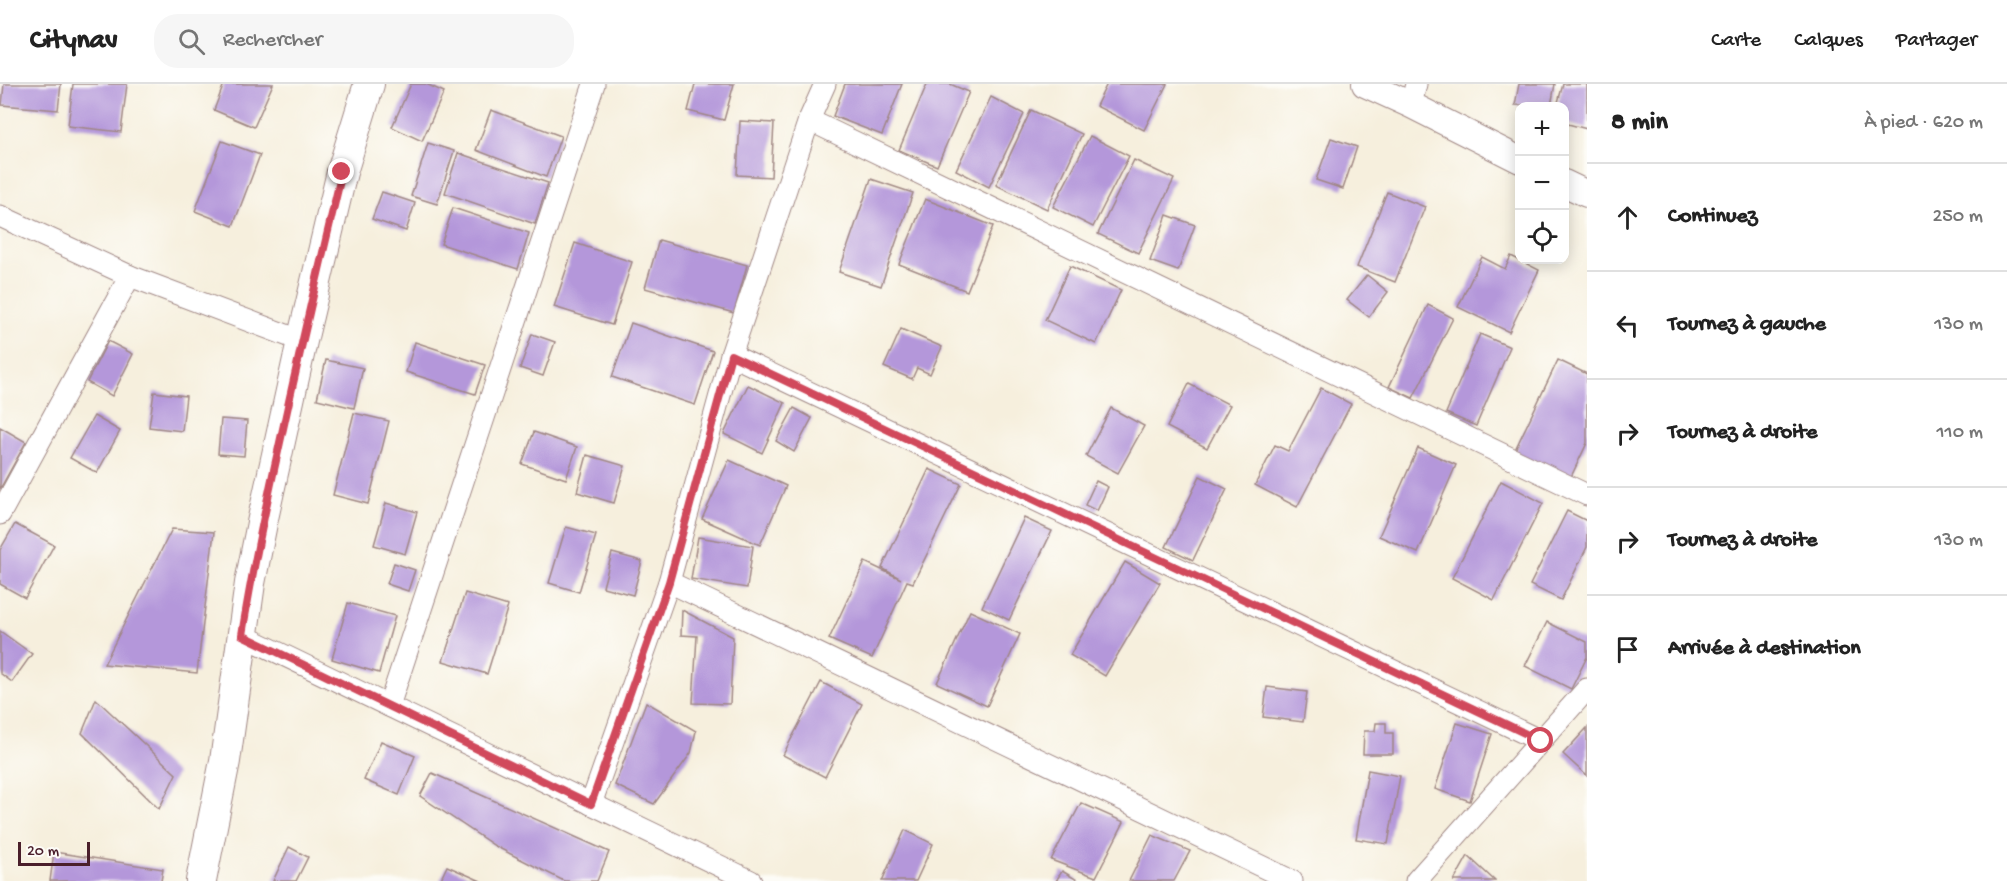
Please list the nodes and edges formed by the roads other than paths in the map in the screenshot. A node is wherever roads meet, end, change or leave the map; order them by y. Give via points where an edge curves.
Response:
1 (369, 84) edge
2 (594, 84) edge
3 (825, 84) edge
4 (1365, 84) edge
5 (1413, 94) edge
6 (808, 120) junction
7 (1515, 157) edge
8 (1569, 185) edge
9 (1587, 194) edge
10 (0, 216) edge
11 (130, 276) junction
12 (302, 340) junction
13 (731, 355) junction
14 (1587, 495) edge
15 (0, 514) edge
16 (669, 582) junction
17 (242, 635) junction
18 (1587, 689) edge
19 (389, 706) junction
20 (1541, 741) junction
21 (591, 804) junction
22 (204, 880) edge
23 (751, 881) edge
24 (1292, 881) edge
25 (1416, 881) edge

1 - 12 main road via 342,172
2 - 19 street
3 - 6 street
4 - 5 street
5 - 7 street
6 - 13 street
6 - 14 street
8 - 9 street
10 - 11 street
11 - 12 street
11 - 15 street
12 - 17 main road
13 - 16 street
13 - 20 street
16 - 21 street
16 - 24 street
17 - 19 street
17 - 22 main road
18 - 20 street
19 - 21 street
20 - 25 street
21 - 23 street

